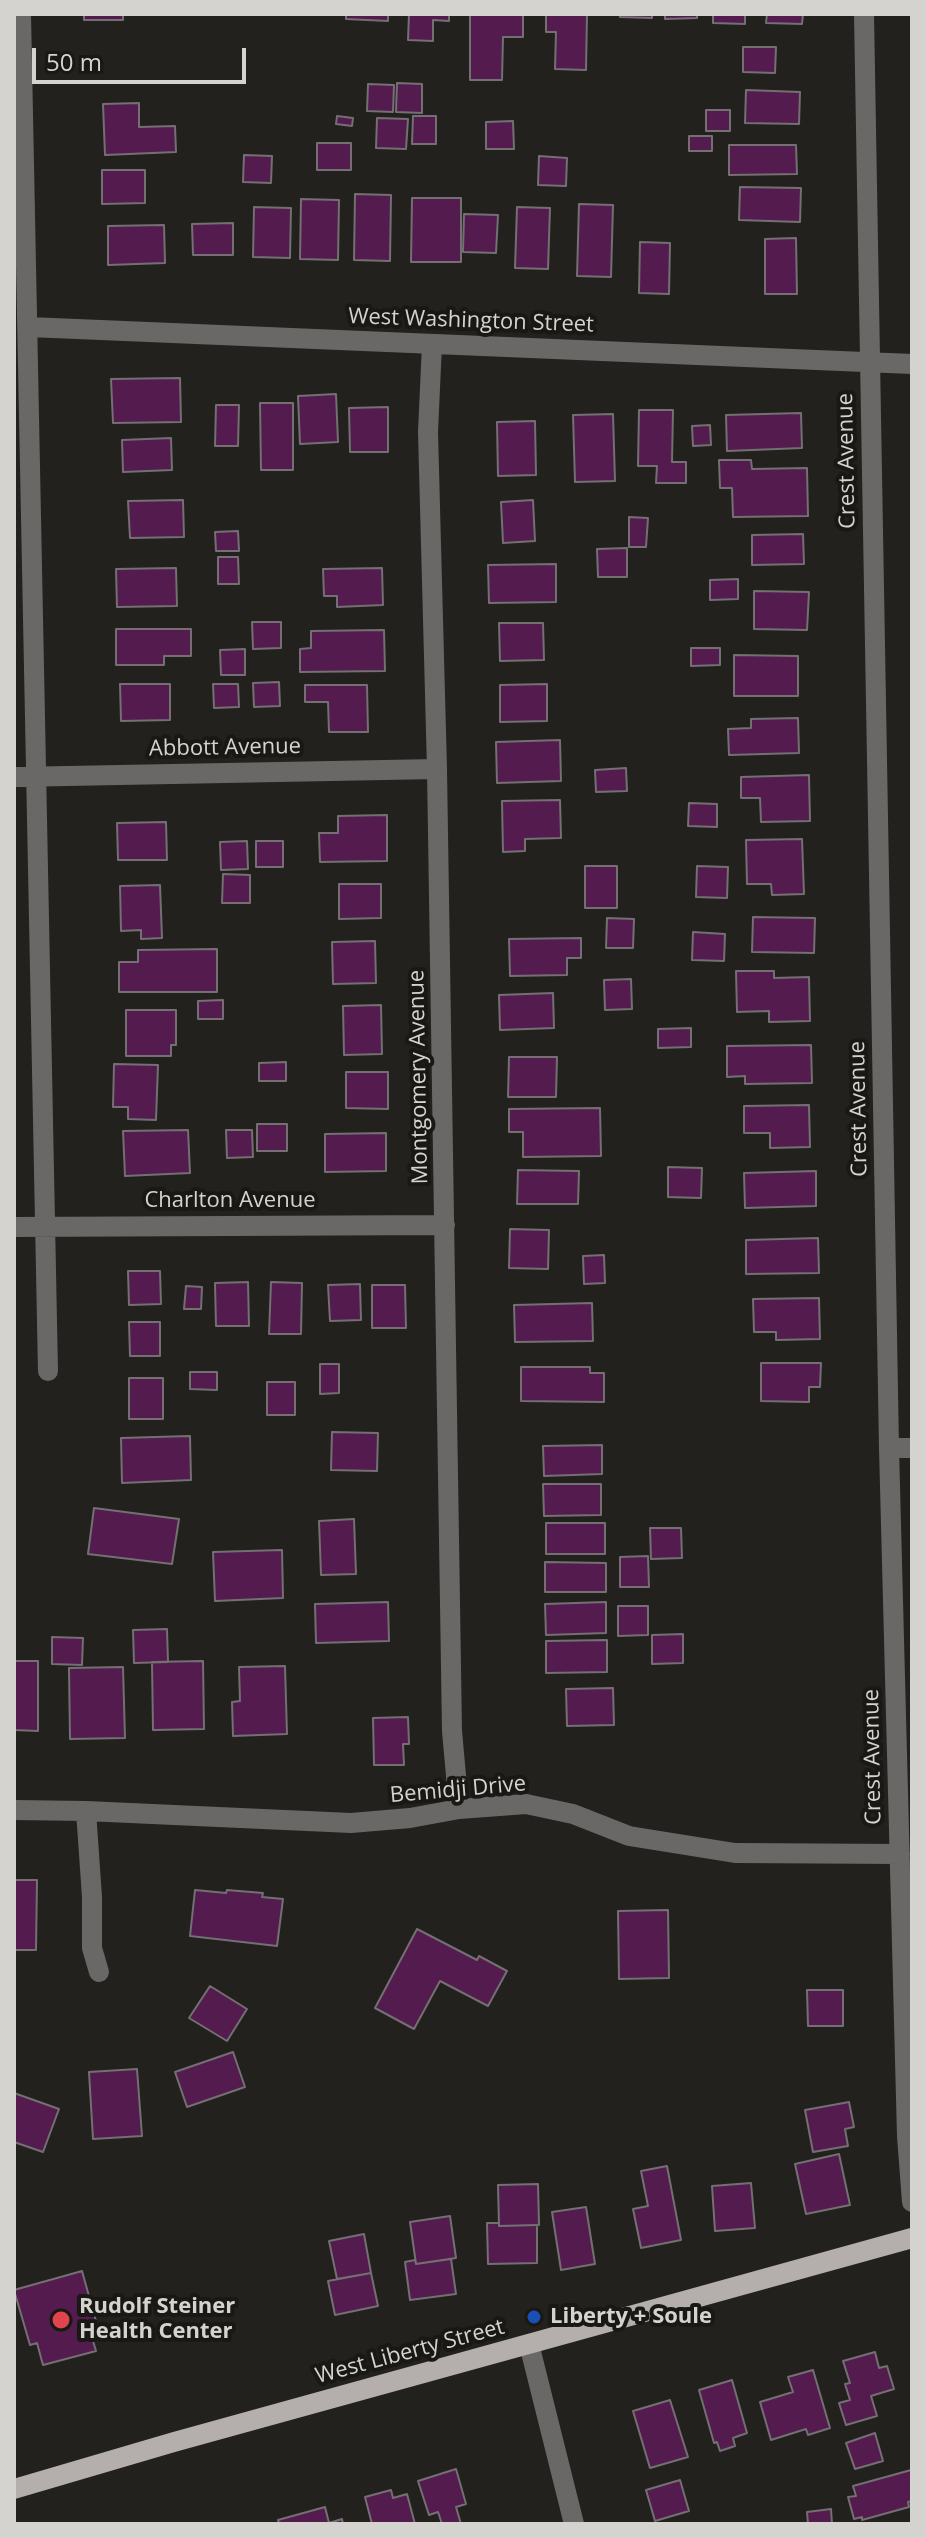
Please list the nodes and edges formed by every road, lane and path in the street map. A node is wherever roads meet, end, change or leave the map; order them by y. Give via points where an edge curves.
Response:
1 (21, 14) edge
2 (864, 14) edge
3 (29, 327) junction
4 (432, 344) junction
5 (869, 362) junction
6 (912, 364) edge
7 (437, 769) junction
8 (35, 776) junction
9 (14, 777) edge
10 (445, 1225) junction
11 (44, 1226) junction
12 (14, 1227) edge
13 (48, 1371) dead end
14 (889, 1448) junction
15 (912, 1448) edge
16 (459, 1809) junction
17 (14, 1810) edge
18 (86, 1811) junction
19 (900, 1854) junction
20 (99, 1972) dead end
21 (912, 2202) edge
22 (912, 2238) edge
23 (529, 2344) junction
24 (14, 2489) edge
25 (574, 2524) edge

1 - 3 street
2 - 5 street, Crest Avenue
3 - 4 street, West Washington Street
3 - 8 street
4 - 5 street, West Washington Street
4 - 7 street, Montgomery Avenue via 428,432
5 - 6 street, West Washington Street
5 - 14 street, Crest Avenue
7 - 8 street, Abbott Avenue
7 - 10 street, Montgomery Avenue
8 - 9 street, Abbott Avenue
8 - 11 street
10 - 11 street, Charlton Avenue
10 - 16 street, Montgomery Avenue via 452,1731
11 - 12 street, Charlton Avenue
11 - 13 street
14 - 15 street
14 - 19 street, Crest Avenue
16 - 18 street, Bemidji Drive via 351,1823
16 - 19 street, Bemidji Drive via 526,1804 573,1814 629,1836 735,1853
17 - 18 street, Bemidji Drive
18 - 20 street via 92,1948
19 - 21 street, Crest Avenue
22 - 23 main road, West Liberty Street
23 - 24 main road, West Liberty Street
23 - 25 street

